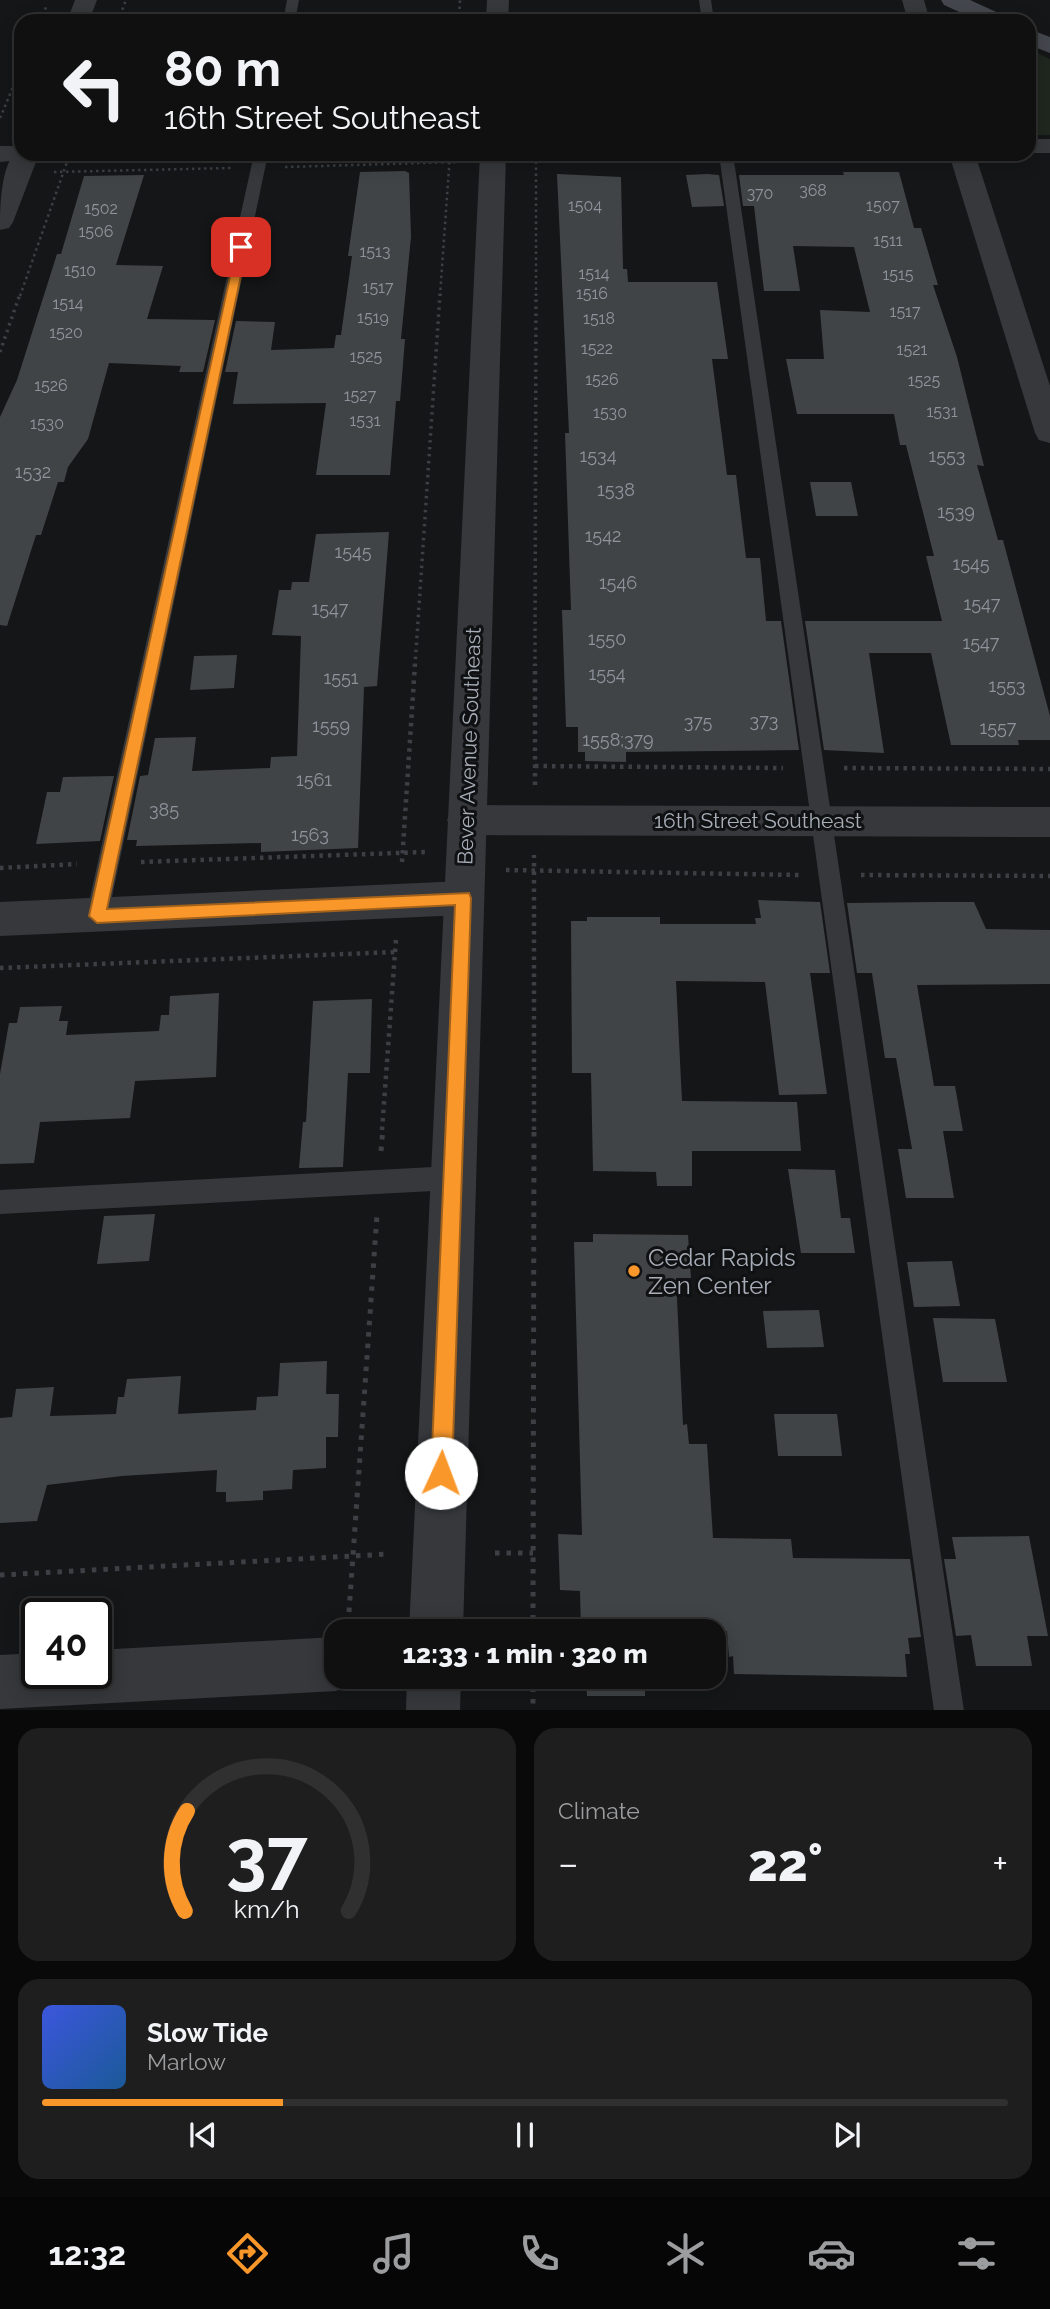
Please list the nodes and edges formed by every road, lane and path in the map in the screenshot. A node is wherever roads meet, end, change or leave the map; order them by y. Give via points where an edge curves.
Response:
1 (952, 0) edge
2 (982, 14) edge
3 (14, 85) edge
4 (0, 118) edge
5 (23, 161) edge
6 (259, 161) edge
7 (450, 161) edge
8 (493, 161) edge
9 (536, 161) edge
10 (727, 161) edge
11 (963, 161) edge
12 (67, 162) dead end
13 (0, 222) edge
14 (0, 352) edge
15 (1050, 433) edge
16 (535, 793) dead end
17 (466, 820) junction
18 (820, 820) junction
19 (1050, 822) edge
20 (534, 842) dead end
21 (402, 852) junction
22 (427, 852) dead end
23 (108, 863) junction
24 (0, 867) edge
25 (506, 870) dead end
26 (401, 873) dead end
27 (534, 873) junction
28 (828, 875) junction
29 (1050, 876) edge
30 (463, 898) junction
31 (97, 916) junction
32 (0, 919) edge
33 (397, 928) dead end
34 (395, 952) junction
35 (0, 968) edge
36 (452, 1178) junction
37 (379, 1182) junction
38 (0, 1202) edge
39 (390, 1553) dead end
40 (495, 1553) dead end
41 (533, 1553) junction
42 (352, 1556) junction
43 (0, 1575) edge
44 (349, 1612) dead end
45 (436, 1619) edge
46 (533, 1619) edge
47 (324, 1665) edge
48 (0, 1682) edge
49 (434, 1689) edge
50 (532, 1689) edge
51 (531, 1709) edge
52 (433, 1710) edge
53 (949, 1710) edge

1 - 2 main road
3 - 4 path
5 - 13 street
6 - 23 lane
7 - 21 path
8 - 17 street, Bever Avenue Southeast
9 - 16 path
10 - 18 lane
11 - 15 street
12 - 14 path
17 - 18 street, 16th Street Southeast
17 - 30 street, Bever Avenue Southeast
18 - 19 street, 16th Street Southeast
18 - 28 lane
20 - 27 path
21 - 22 path
21 - 23 path
21 - 26 path
23 - 24 path
23 - 31 lane
25 - 27 path
27 - 28 path
27 - 41 path
28 - 29 path
28 - 53 lane
30 - 31 street
30 - 36 street, Bever Avenue Southeast
31 - 32 street
33 - 34 path
34 - 35 path
34 - 37 path
36 - 37 lane
36 - 45 street, Bever Avenue Southeast
37 - 38 lane
37 - 42 path
39 - 42 path
40 - 41 path
41 - 46 path
42 - 43 path
42 - 44 path
47 - 48 street
49 - 52 street
50 - 51 path

